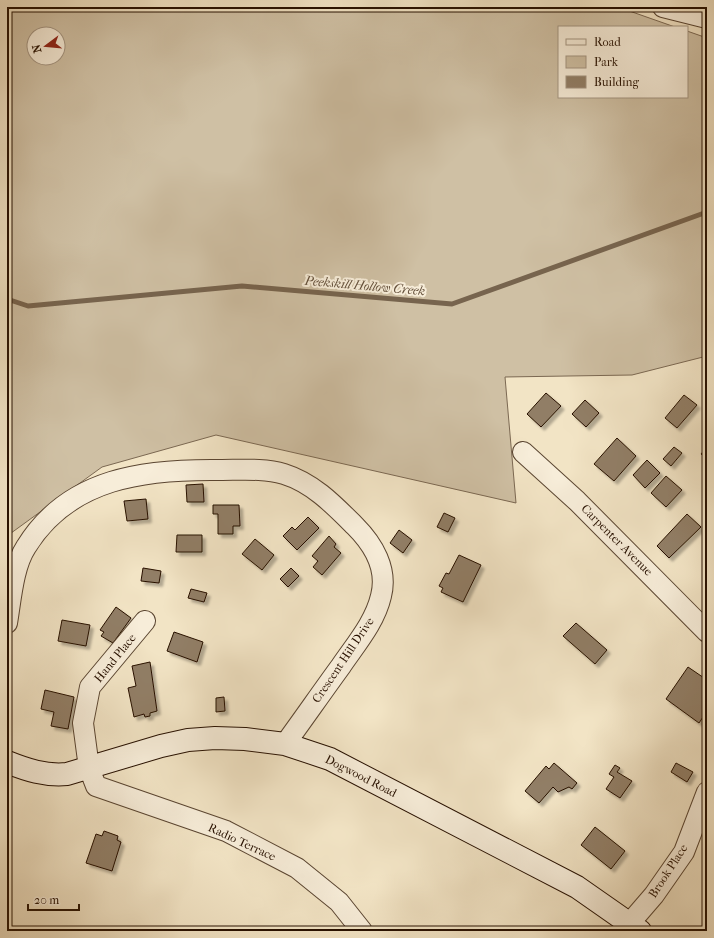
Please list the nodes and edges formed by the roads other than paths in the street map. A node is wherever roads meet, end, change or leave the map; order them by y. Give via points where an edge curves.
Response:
1 (663, 7) edge
2 (707, 18) edge
3 (523, 452) dead end
4 (145, 620) dead end
5 (7, 623) edge
6 (707, 632) edge
7 (285, 744) junction
8 (7, 762) edge
9 (89, 768) junction
10 (707, 792) edge
11 (635, 927) edge
12 (362, 931) edge

1 - 2 street
3 - 6 street, Carpenter Avenue via 582,506
4 - 9 street, Hand Place via 90,687 83,723
5 - 7 street, Crescent Hill Drive via 14,583 24,549 35,533 59,510 82,493 102,483 177,469 256,470 283,474 302,482 331,502 360,531 377,554 383,572 382,595 370,624
7 - 9 street, Dogwood Road via 245,739 188,740
7 - 11 street, Dogwood Road via 330,759 577,887
8 - 9 street, Dogwood Road via 54,776
9 - 12 street, Radio Terrace via 96,786 226,831 297,868 339,902
10 - 11 street, Brook Place via 684,852

